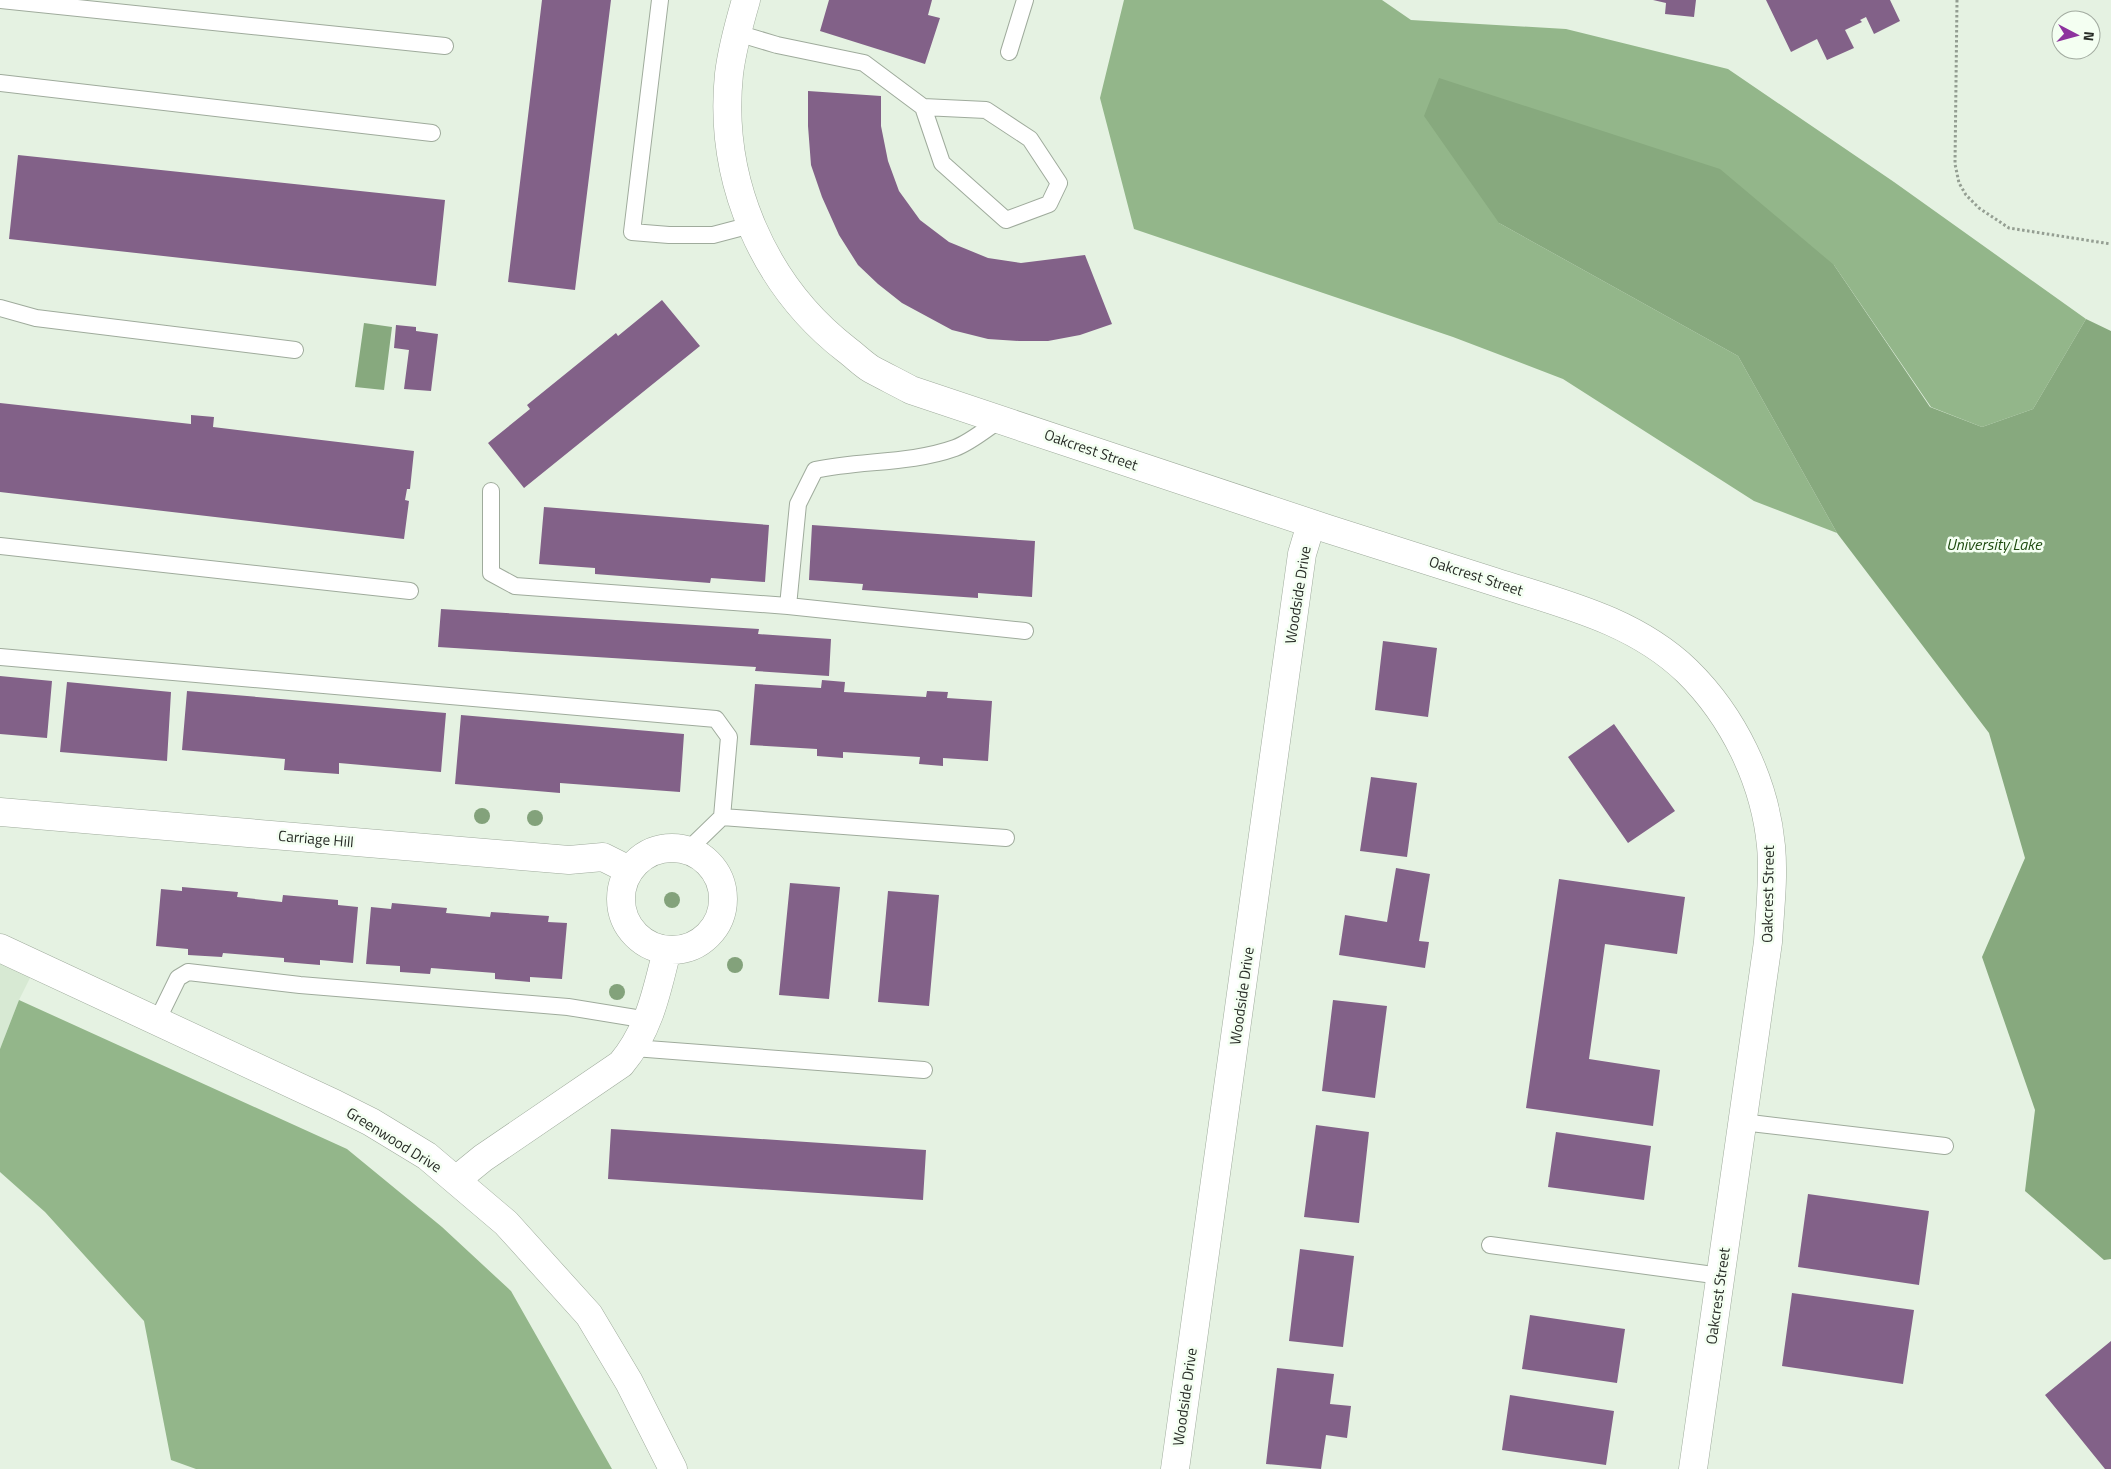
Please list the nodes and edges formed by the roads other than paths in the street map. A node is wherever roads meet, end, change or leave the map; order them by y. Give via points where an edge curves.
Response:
1 (0, 0) edge
2 (660, 0) edge
3 (746, 0) edge
4 (1025, 0) edge
5 (737, 33) junction
6 (445, 46) dead end
7 (1009, 52) dead end
8 (0, 83) edge
9 (923, 107) junction
10 (432, 133) dead end
11 (751, 225) junction
12 (0, 308) edge
13 (294, 350) dead end
14 (1001, 419) junction
15 (492, 492) dead end
16 (1311, 524) junction
17 (0, 546) edge
18 (410, 591) dead end
19 (788, 606) junction
20 (1024, 631) dead end
21 (0, 657) edge
22 (0, 812) edge
23 (722, 817) junction
24 (1006, 838) dead end
25 (688, 850) junction
26 (629, 870) junction
27 (0, 948) edge
28 (667, 950) junction
29 (648, 1020) junction
30 (157, 1021) junction
31 (634, 1048) junction
32 (924, 1070) dead end
33 (1742, 1122) junction
34 (1944, 1146) dead end
35 (456, 1180) junction
36 (1490, 1244) dead end
37 (1721, 1276) junction
38 (673, 1469) edge
39 (1175, 1469) edge
40 (1693, 1469) edge

1 - 6 lane
2 - 11 lane via 632,232 713,235
3 - 5 street, Oakcrest Street
4 - 7 lane
5 - 9 lane via 864,64
5 - 11 street, Oakcrest Street via 729,73 728,120 733,167
8 - 10 lane
9 - 9 lane via 942,163 1006,220 1049,204 1058,183 1030,139 986,110
11 - 14 street, Oakcrest Street via 761,248 790,294 827,335 870,368 912,390
12 - 13 lane via 36,318
14 - 16 street, Oakcrest Street
14 - 19 lane via 956,448 914,458 815,470 798,504
15 - 19 lane via 490,573 515,586
16 - 33 street, Oakcrest Street via 1601,616 1646,640 1680,666 1720,710 1746,755 1764,803 1771,846 1768,942
16 - 39 street, Woodside Drive via 1302,554
17 - 18 lane
19 - 20 lane
21 - 23 lane via 716,719 729,737
22 - 26 street, Carriage Hill via 569,860 603,857
23 - 24 lane
23 - 25 lane
25 - 26 street via 676,847 658,849 642,857
25 - 28 street via 704,858 714,869 722,885 724,905 709,935 694,946
26 - 28 street via 621,889 624,918 633,934 647,945
27 - 30 street, Greenwood Drive
28 - 29 street
29 - 30 lane via 568,1006 300,985 188,972 178,978
29 - 31 street
30 - 35 street, Greenwood Drive via 371,1122 427,1156
31 - 32 lane
31 - 35 street via 621,1064
33 - 34 lane
33 - 37 street, Oakcrest Street
35 - 38 street, Greenwood Drive via 506,1223 590,1315 629,1382
36 - 37 lane
37 - 40 street, Oakcrest Street

